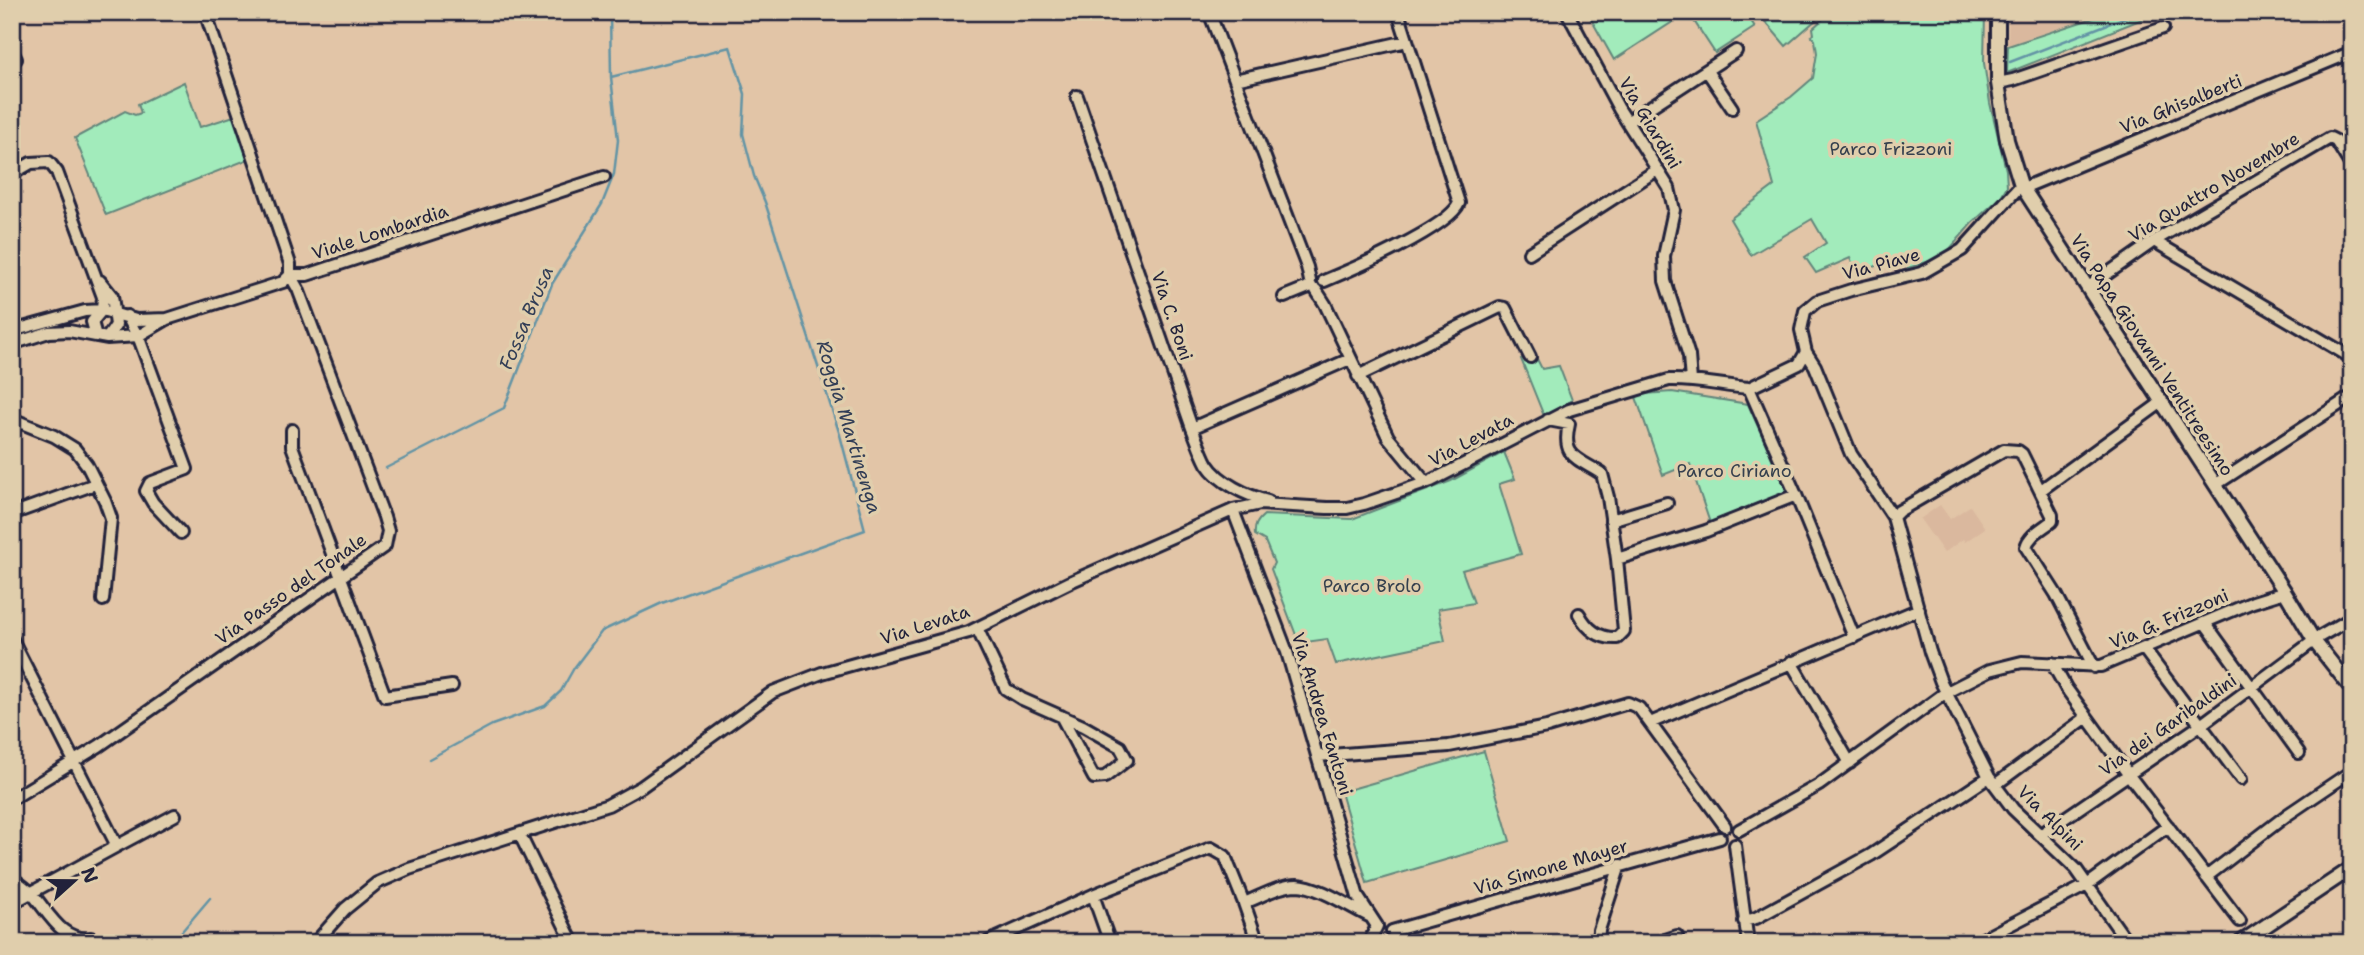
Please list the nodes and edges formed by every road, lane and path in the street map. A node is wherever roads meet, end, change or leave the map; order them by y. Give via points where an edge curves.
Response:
1 (205, 12) edge
2 (1209, 12) edge
3 (1398, 12) edge
4 (1567, 12) edge
5 (1998, 12) edge
6 (2163, 28) dead end
7 (1407, 41) junction
8 (1736, 51) dead end
9 (2352, 52) edge
10 (1707, 71) junction
11 (1235, 80) junction
12 (1998, 83) junction
13 (1077, 96) dead end
14 (1732, 107) dead end
15 (1627, 122) junction
16 (2352, 167) edge
17 (1657, 170) junction
18 (12, 174) edge
19 (604, 177) dead end
20 (2022, 187) junction
21 (2154, 242) junction
22 (1529, 253) dead end
23 (290, 275) junction
24 (1318, 282) junction
25 (2087, 288) junction
26 (1284, 298) dead end
27 (107, 311) junction
28 (127, 316) junction
29 (167, 318) junction
30 (12, 331) edge
31 (138, 336) junction
32 (101, 337) junction
33 (12, 344) edge
34 (1806, 352) junction
35 (1531, 357) dead end
36 (2352, 358) edge
37 (1350, 359) junction
38 (1358, 376) junction
39 (1691, 381) junction
40 (1749, 388) junction
41 (2352, 396) edge
42 (2162, 402) junction
43 (1576, 407) junction
44 (12, 419) edge
45 (1548, 420) junction
46 (1569, 424) junction
47 (1192, 428) junction
48 (292, 430) dead end
49 (1426, 483) junction
50 (95, 484) junction
51 (2215, 485) junction
52 (2041, 490) junction
53 (1796, 495) junction
54 (1667, 503) dead end
55 (1281, 504) junction
56 (1233, 510) junction
57 (12, 514) edge
58 (1893, 517) junction
59 (1611, 520) junction
60 (181, 533) dead end
61 (1617, 559) junction
62 (341, 576) junction
63 (2285, 592) junction
64 (103, 600) dead end
65 (1919, 610) junction
66 (1579, 614) dead end
67 (2352, 618) edge
68 (2205, 623) junction
69 (977, 628) junction
70 (1854, 637) junction
71 (12, 639) edge
72 (2315, 642) junction
73 (2144, 649) junction
74 (16, 656) edge
75 (1791, 663) junction
76 (2053, 663) junction
77 (2094, 667) junction
78 (452, 686) dead end
79 (2251, 688) junction
80 (2352, 689) edge
81 (1945, 693) junction
82 (1061, 716) junction
83 (2087, 718) junction
84 (1650, 723) junction
85 (2202, 724) junction
86 (2299, 753) dead end
87 (1317, 756) junction
88 (74, 761) junction
89 (1850, 763) junction
90 (2352, 771) edge
91 (2128, 774) junction
92 (2241, 779) dead end
93 (1992, 781) junction
94 (12, 799) edge
95 (175, 815) dead end
96 (1724, 826) junction
97 (2168, 826) junction
98 (1740, 830) junction
99 (520, 835) junction
100 (2039, 835) junction
101 (1720, 838) junction
102 (1735, 845) junction
103 (117, 846) junction
104 (1620, 865) junction
105 (2349, 872) edge
106 (12, 877) edge
107 (2206, 877) junction
108 (2087, 885) junction
109 (31, 893) junction
110 (1093, 895) junction
111 (12, 903) edge
112 (1244, 903) junction
113 (1369, 916) junction
114 (1744, 921) junction
115 (2240, 921) dead end
116 (1377, 926) junction
117 (1677, 936) dead end
118 (1391, 937) edge
119 (91, 938) dead end
120 (2257, 938) edge
121 (988, 942) edge
122 (315, 943) edge
123 (573, 943) edge
124 (1110, 943) edge
125 (1258, 943) edge
126 (1375, 943) edge
127 (1598, 943) edge
128 (1656, 943) edge
129 (1748, 943) edge
130 (1975, 943) edge
131 (2128, 943) edge
132 (2240, 943) edge

1 - 23 street, Via Passo del Tonale
2 - 11 street
3 - 7 street
4 - 15 street, Via Giardini
5 - 12 street, Via Papa Giovanni Ventitreesimo
6 - 12 street
7 - 11 street
7 - 24 street via 1460,198 1458,208 1405,243
8 - 10 street
9 - 20 street, Via Ghisalberti
10 - 14 street
10 - 15 street
11 - 24 street via 1307,267
12 - 20 street, Via Papa Giovanni Ventitreesimo via 2007,140
13 - 47 street, Via C. Boni
15 - 17 street, Via Giardini
16 - 21 street, Via Quattro Novembre via 2330,138
17 - 22 street
17 - 39 street, Via Giardini via 1669,188 1674,210 1664,256 1665,281 1689,356
18 - 27 street via 31,163 49,162 57,172 94,272 111,296
19 - 23 street, Viale Lombardia via 307,275
20 - 25 street, Via Papa Giovanni Ventitreesimo
20 - 34 street, Via Piave via 1962,250 1938,266 1823,298 1805,311 1801,330
21 - 25 street, Via Quattro Novembre
21 - 36 street
23 - 29 street, Viale Lombardia via 283,282
23 - 62 street, Via Passo del Tonale via 388,531 385,546
24 - 26 street
24 - 37 street
25 - 42 street, Via Papa Giovanni Ventitreesimo
27 - 28 street, Viale Lombardia
27 - 30 street, Viale Lombardia via 85,311
27 - 32 street via 116,325
27 - 32 street via 92,322
28 - 29 street, Viale Lombardia via 136,320
28 - 31 street
29 - 31 street, Viale Lombardia
31 - 32 street, Viale Lombardia
31 - 60 street via 187,468 150,483 146,491
32 - 33 street, Viale Lombardia via 49,332
34 - 40 street via 1799,364
34 - 58 street, Via Alpini via 1851,454
35 - 38 street via 1505,308 1500,307
37 - 38 street
37 - 47 street
38 - 49 street via 1388,437
39 - 40 street, Via Levata
39 - 43 street, Via Levata via 1669,380
40 - 53 street
41 - 51 street
42 - 51 street, Via Papa Giovanni Ventitreesimo
42 - 52 street
43 - 45 street, Via Levata
43 - 46 street
44 - 50 street via 75,449
45 - 46 street
45 - 49 street, Via Levata
46 - 59 street via 1567,448 1573,457 1602,474
47 - 55 street, Via C. Boni via 1215,474 1254,497
48 - 62 street via 292,446
49 - 55 street, Via Levata via 1347,508
50 - 57 street
50 - 64 street via 111,518
51 - 63 street, Via Papa Giovanni Ventitreesimo
52 - 58 street via 2018,451 2004,450
52 - 77 street via 2052,521 2027,541 2026,547
53 - 61 street via 1706,531
53 - 70 street
54 - 59 street
55 - 56 street, Via Levata
56 - 69 street, Via Levata
56 - 87 street, Via Andrea Fantoni via 1287,652
58 - 65 street, Via Alpini
59 - 61 street
61 - 66 street via 1625,626 1621,635 1606,638 1595,633
62 - 78 street via 386,696
62 - 88 street, Via Passo del Tonale
63 - 68 street, Via G. Frizzoni
63 - 72 street, Via Papa Giovanni Ventitreesimo
65 - 70 street
65 - 81 street, Via Alpini
67 - 72 street, Via dei Garibaldini
68 - 73 street, Via G. Frizzoni
68 - 79 street
69 - 82 street via 1006,689
69 - 99 street, Via Levata via 773,692 622,798
70 - 75 street
71 - 74 street
72 - 79 street, Via dei Garibaldini
72 - 80 street, Via Papa Giovanni Ventitreesimo
73 - 77 street, Via G. Frizzoni
73 - 85 street
74 - 88 street
75 - 84 street
75 - 89 street
76 - 77 street, Via G. Frizzoni
76 - 81 street, Via G. Frizzoni via 2007,664
76 - 83 street
79 - 85 street, Via dei Garibaldini
79 - 86 street
81 - 89 street, Via G. Frizzoni
81 - 93 street, Via Alpini
82 - 82 street via 1120,747 1127,760 1105,777 1094,778
83 - 91 street
83 - 93 street
84 - 87 street via 1634,704 1622,703 1547,727 1449,746
84 - 96 street
85 - 91 street, Via dei Garibaldini
85 - 92 street
87 - 113 street, Via Andrea Fantoni via 1358,897
88 - 94 street, Via Passo del Tonale
88 - 103 street
89 - 98 street, Via G. Frizzoni
90 - 107 street
91 - 97 street
91 - 100 street, Via dei Garibaldini
93 - 100 street, Via Alpini
93 - 114 street via 1871,855
95 - 103 street
96 - 98 street
96 - 101 street
97 - 107 street
97 - 108 street
98 - 102 street
99 - 122 street, Via Levata via 391,875 345,909
99 - 123 street
100 - 108 street, Via Alpini
101 - 102 street via 1726,845
101 - 104 street, Via Simone Mayer
102 - 114 street
103 - 109 street
104 - 118 street, Via Simone Mayer
104 - 127 street
105 - 120 street
106 - 109 street
107 - 115 street
108 - 130 street
108 - 131 street, Via Alpini
109 - 111 street
109 - 119 street via 62,930 81,939
110 - 112 street via 1211,848 1225,856
110 - 121 street
110 - 124 street
112 - 113 street via 1297,885
112 - 125 street
113 - 116 street, Via Andrea Fantoni
114 - 129 street
116 - 118 street via 1384,925
116 - 126 street via 1372,936
117 - 128 street
120 - 132 street

